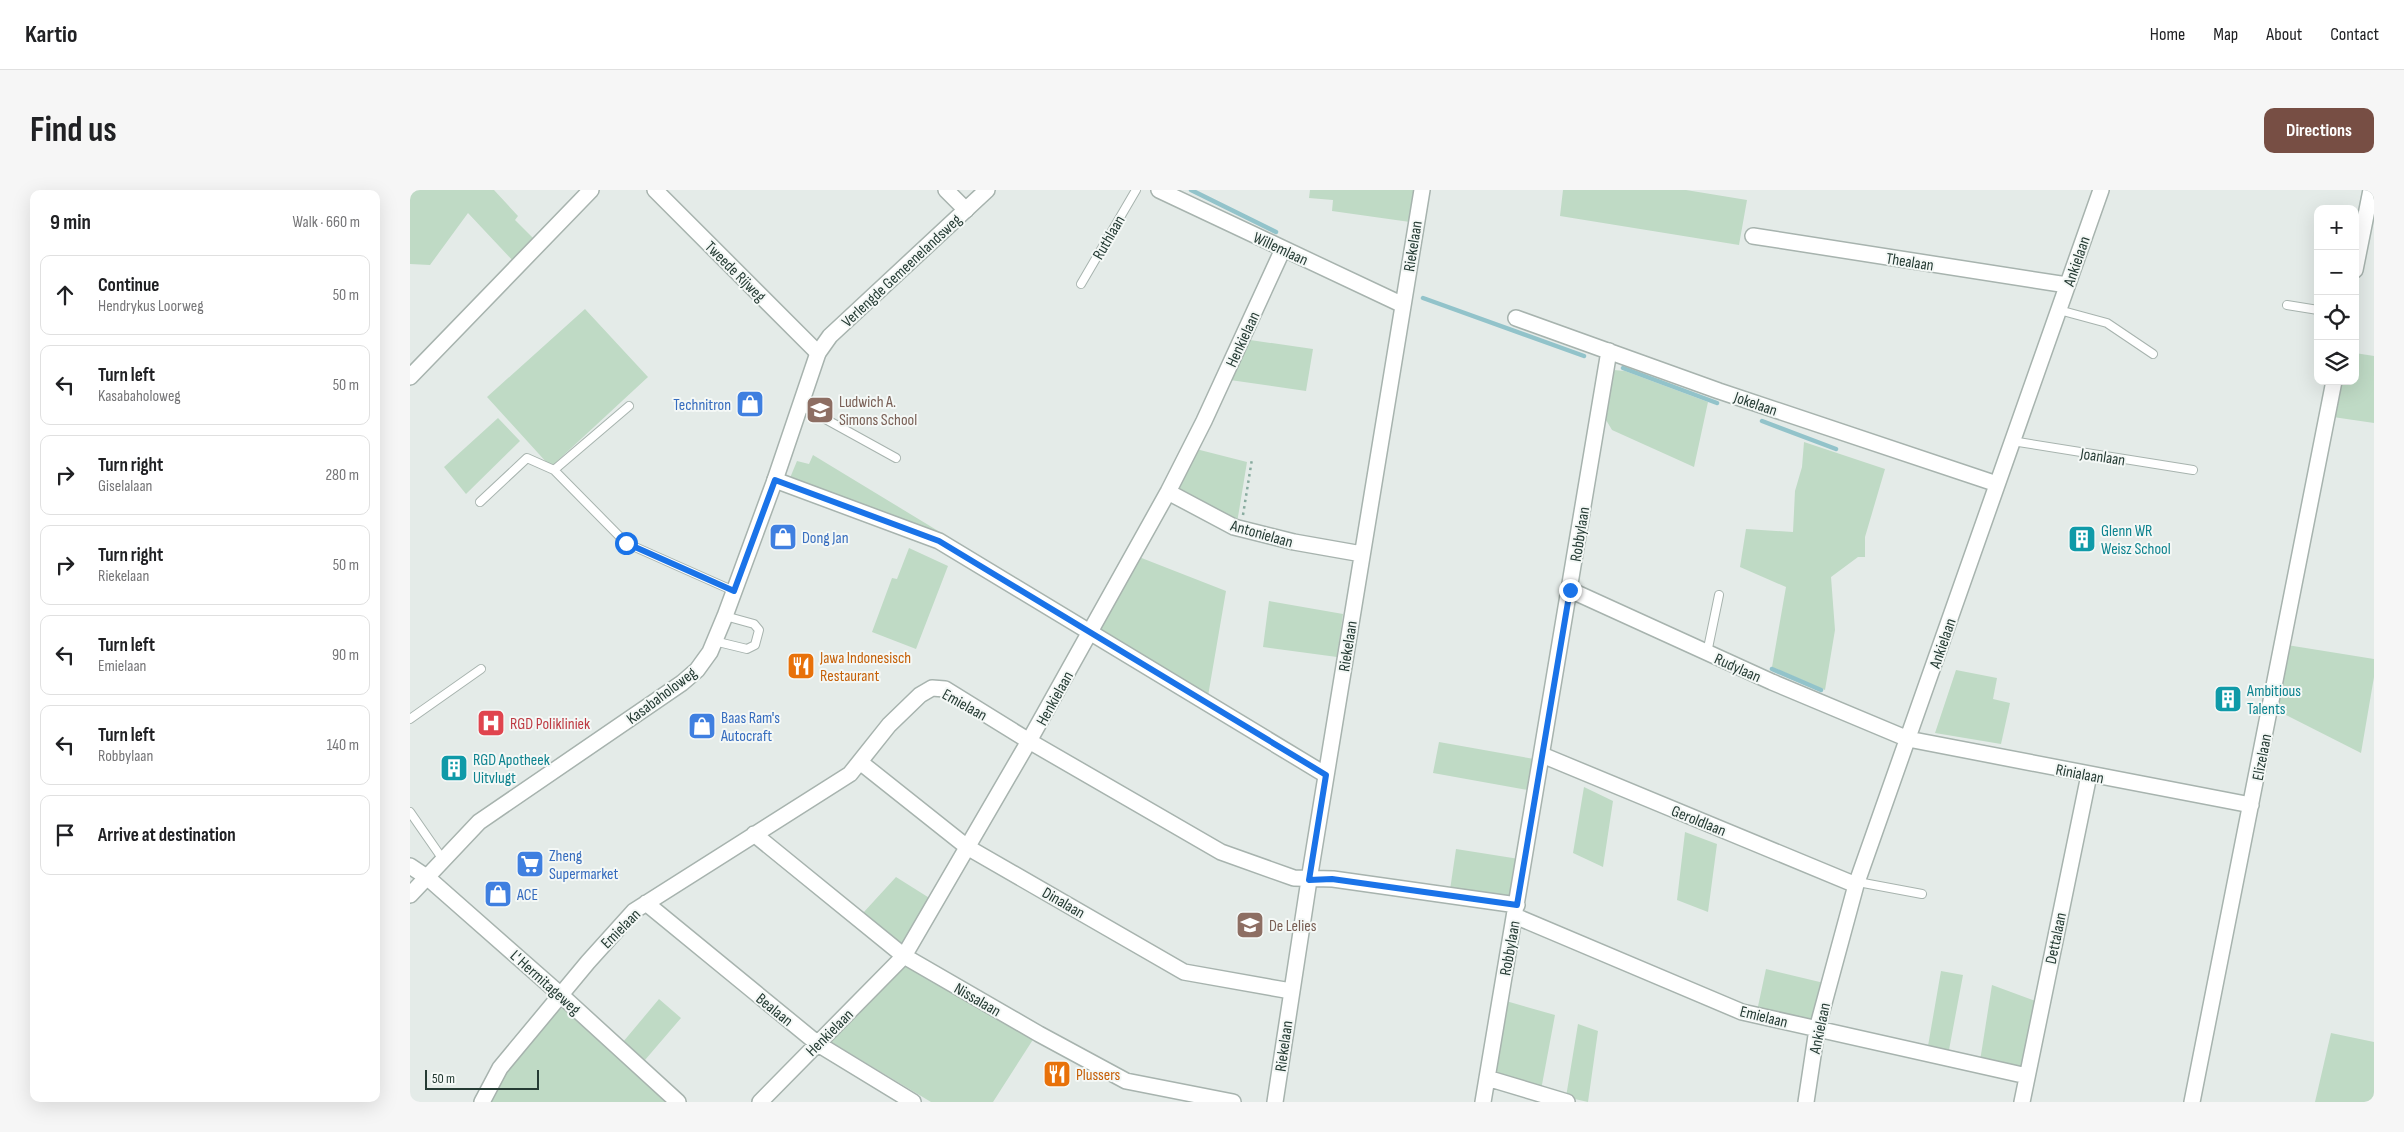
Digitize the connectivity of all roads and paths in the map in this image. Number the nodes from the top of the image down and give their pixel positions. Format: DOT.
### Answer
graph roads {
  1 [pos="591,190"];
  2 [pos="655,190"];
  3 [pos="946,190"];
  4 [pos="987,190"];
  5 [pos="1136,190"];
  6 [pos="1159,190"];
  7 [pos="1422,190"];
  8 [pos="2101,190"];
  9 [pos="2371,190"];
  10 [pos="966,210"];
  11 [pos="1753,236"];
  12 [pos="1283,249"];
  13 [pos="2359,250"];
  14 [pos="1081,284"];
  15 [pos="2067,285"];
  16 [pos="1402,305"];
  17 [pos="2287,305"];
  18 [pos="2314,309"];
  19 [pos="2058,310"];
  20 [pos="1516,318"];
  21 [pos="1608,351"];
  22 [pos="818,353"];
  23 [pos="2153,354"];
  24 [pos="410,377"];
  25 [pos="2333,385"];
  26 [pos="800,405"];
  27 [pos="629,406"];
  28 [pos="2012,442"];
  29 [pos="896,458"];
  30 [pos="1252,459"];
  31 [pos="554,470"];
  32 [pos="2193,470"];
  33 [pos="775,480"];
  34 [pos="1997,484"];
  35 [pos="1168,492"];
  36 [pos="480,502"];
  37 [pos="1240,529"];
  38 [pos="1362,554"];
  39 [pos="1570,590"];
  40 [pos="734,591"];
  41 [pos="1719,595"];
  42 [pos="724,616"];
  43 [pos="1090,633"];
  44 [pos="714,641"];
  45 [pos="1708,653"];
  46 [pos="481,668"];
  47 [pos="410,718"];
  48 [pos="1908,739"];
  49 [pos="1029,741"];
  50 [pos="1542,755"];
  51 [pos="860,762"];
  52 [pos="1326,775"];
  53 [pos="2088,775"];
  54 [pos="2252,805"];
  55 [pos="410,812"];
  56 [pos="754,834"];
  57 [pos="967,847"];
  58 [pos="444,861"];
  59 [pos="410,866"];
  60 [pos="428,878"];
  61 [pos="1309,880"];
  62 [pos="1857,884"];
  63 [pos="1922,894"];
  64 [pos="410,895"];
  65 [pos="646,903"];
  66 [pos="1516,910"];
  67 [pos="904,956"];
  68 [pos="1291,991"];
  69 [pos="562,996"];
  70 [pos="1817,1029"];
  71 [pos="818,1044"];
  72 [pos="2027,1076"];
  73 [pos="1487,1078"];
  74 [pos="482,1102"];
  75 [pos="678,1102"];
  76 [pos="760,1102"];
  77 [pos="913,1102"];
  78 [pos="1233,1102"];
  79 [pos="1275,1102"];
  80 [pos="1483,1102"];
  81 [pos="1567,1102"];
  82 [pos="1806,1102"];
  83 [pos="2022,1102"];
  84 [pos="2192,1102"];
  1 -- 24 [label="street"];
  2 -- 22 [label="street, Tweede Rijweg"];
  3 -- 10 [label="street"];
  4 -- 10 [label="street, Verlengde Gemeenelandsweg"];
  5 -- 14 [label="lane, Ruthlaan"];
  6 -- 12 [label="street, Willemlaan"];
  7 -- 16 [label="street, Riekelaan"];
  8 -- 15 [label="street, Ankielaan"];
  9 -- 13 [label="street"];
  10 -- 22 [label="street, Verlengde Gemeenelandsweg"];
  11 -- 15 [label="street, Thealaan"];
  12 -- 16 [label="street, Willemlaan"];
  12 -- 35 [label="street, Henkielaan"];
  15 -- 19 [label="street, Ankielaan"];
  16 -- 38 [label="street, Riekelaan"];
  17 -- 18 [label="lane"];
  19 -- 23 [label="lane"];
  19 -- 28 [label="street, Ankielaan"];
  20 -- 21 [label="street, Jokelaan"];
  21 -- 34 [label="street, Jokelaan"];
  21 -- 39 [label="street, Robbylaan"];
  22 -- 26 [label="street, Kasabaholoweg"];
  25 -- 54 [label="street, Elizelaan"];
  26 -- 29 [label="lane"];
  26 -- 33 [label="street, Kasabaholoweg"];
  27 -- 31 [label="lane"];
  28 -- 32 [label="lane, Joanlaan"];
  28 -- 34 [label="street, Ankielaan"];
  30 -- 37 [label="path"];
  31 -- 36 [label="lane"];
  31 -- 40 [label="lane"];
  33 -- 40 [label="street, Kasabaholoweg"];
  33 -- 43 [label="street"];
  34 -- 48 [label="street, Ankielaan"];
  35 -- 37 [label="street, Antonielaan"];
  35 -- 43 [label="street, Henkielaan"];
  37 -- 38 [label="street, Antonielaan"];
  38 -- 52 [label="street, Riekelaan"];
  39 -- 45 [label="street, Rudylaan"];
  39 -- 50 [label="street, Robbylaan"];
  40 -- 42 [label="street, Kasabaholoweg"];
  41 -- 45 [label="lane"];
  42 -- 44 [label="street, Kasabaholoweg"];
  42 -- 44 [label="lane"];
  43 -- 49 [label="street, Henkielaan"];
  43 -- 52 [label="street"];
  44 -- 58 [label="street, Kasabaholoweg"];
  45 -- 48 [label="street, Rudylaan"];
  46 -- 47 [label="lane"];
  48 -- 53 [label="street, Rinialaan"];
  48 -- 62 [label="street, Ankielaan"];
  49 -- 51 [label="street, Emielaan"];
  49 -- 57 [label="street, Henkielaan"];
  49 -- 61 [label="street, Emielaan"];
  50 -- 62 [label="street, Geroldlaan"];
  50 -- 66 [label="street, Robbylaan"];
  51 -- 56 [label="street, Emielaan"];
  51 -- 57 [label="street, Dinalaan"];
  52 -- 61 [label="street, Riekelaan"];
  53 -- 54 [label="street, Rinialaan"];
  53 -- 72 [label="street, Dettalaan"];
  54 -- 84 [label="street, Elizelaan"];
  55 -- 58 [label="lane"];
  56 -- 65 [label="street, Emielaan"];
  56 -- 67 [label="street, Nissalaan"];
  57 -- 67 [label="street, Henkielaan"];
  57 -- 68 [label="street, Dinalaan"];
  58 -- 60 [label="street, Kasabaholoweg"];
  59 -- 60 [label="street, L' Hermitageweg"];
  60 -- 64 [label="street, Kasabaholoweg"];
  60 -- 69 [label="street, L' Hermitageweg"];
  61 -- 66 [label="street, Emielaan"];
  61 -- 68 [label="street, Riekelaan"];
  62 -- 63 [label="lane"];
  62 -- 70 [label="street, Ankielaan"];
  65 -- 69 [label="street, Emielaan"];
  65 -- 71 [label="street, Bealaan"];
  66 -- 70 [label="street, Emielaan"];
  66 -- 73 [label="street, Robbylaan"];
  67 -- 71 [label="street, Henkielaan"];
  67 -- 78 [label="street, Nissalaan"];
  68 -- 79 [label="street, Riekelaan"];
  69 -- 74 [label="street, Emielaan"];
  69 -- 75 [label="street, L' Hermitageweg"];
  70 -- 72 [label="street, Emielaan"];
  70 -- 82 [label="street, Ankielaan"];
  71 -- 76 [label="street, Henkielaan"];
  71 -- 77 [label="street, Bealaan"];
  72 -- 83 [label="street, Dettalaan"];
  73 -- 80 [label="street, Robbylaan"];
  73 -- 81 [label="street"];
}
